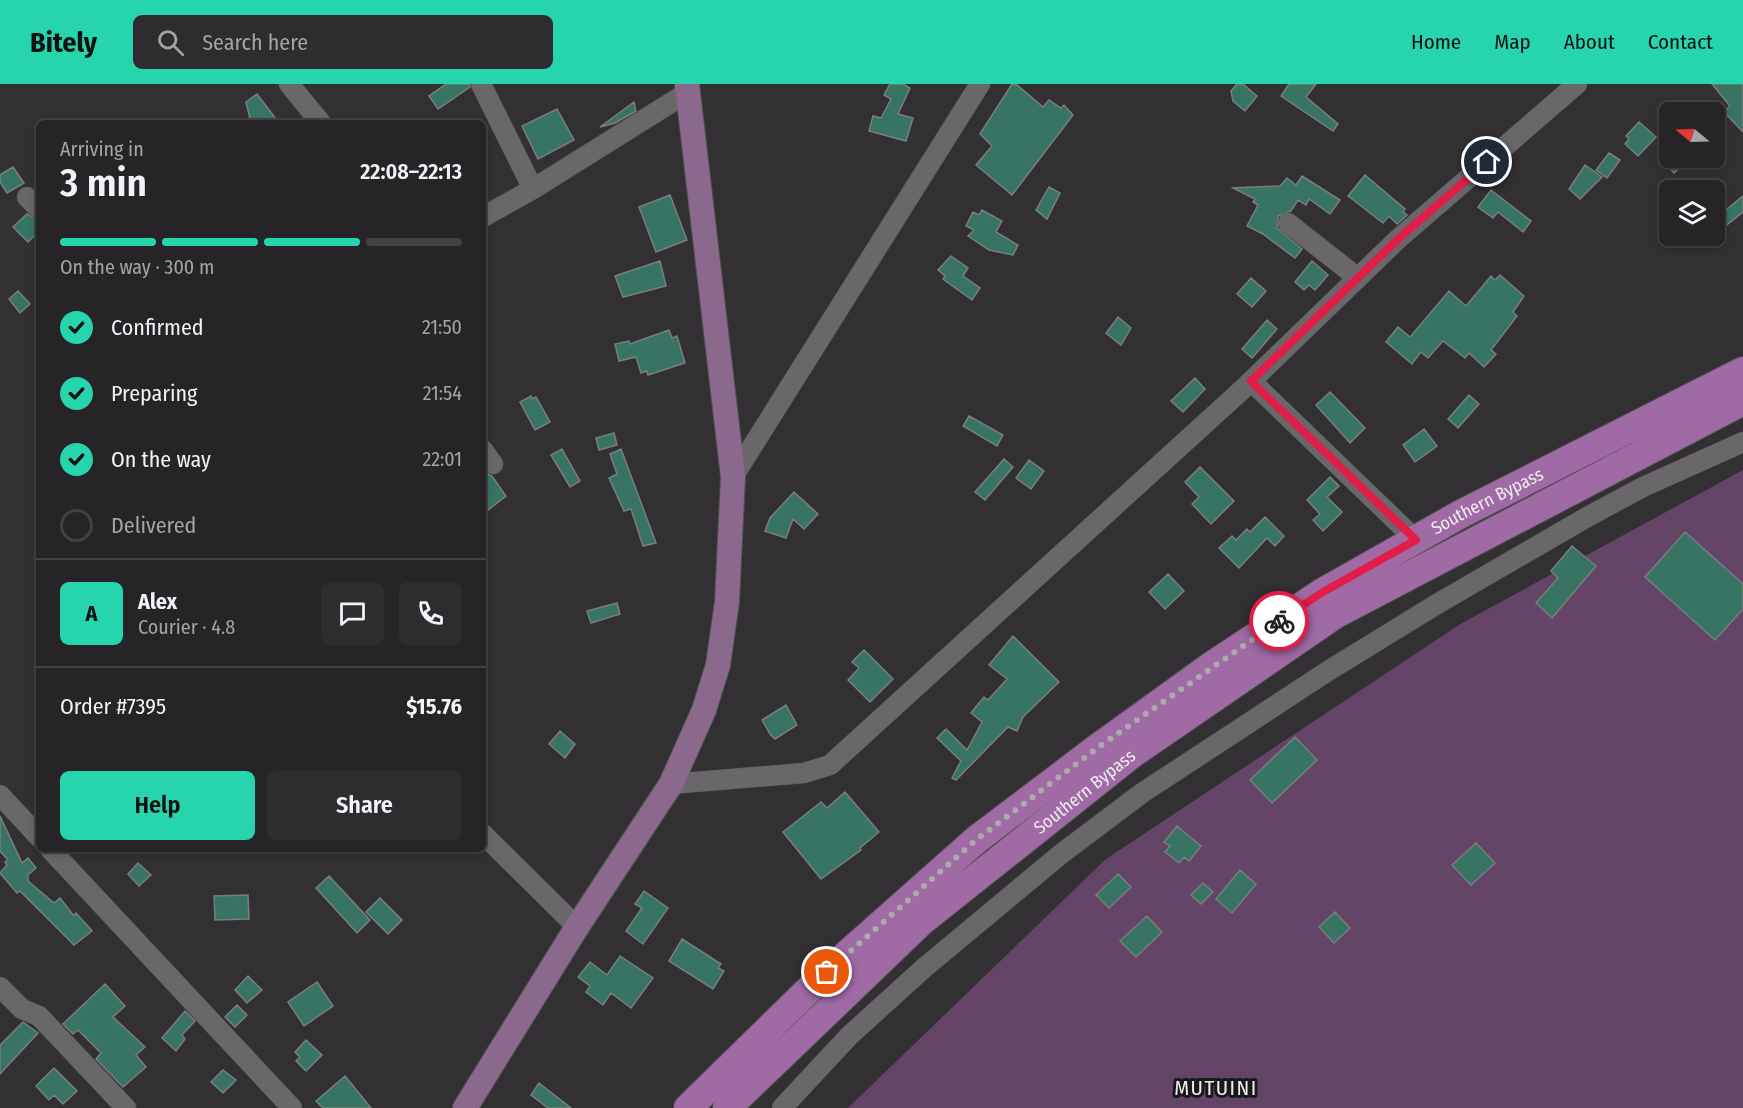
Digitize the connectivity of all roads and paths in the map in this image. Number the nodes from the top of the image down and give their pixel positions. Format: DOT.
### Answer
graph roads {
  1 [pos="289,84"];
  2 [pos="481,84"];
  3 [pos="980,84"];
  4 [pos="1577,84"];
  5 [pos="687,88"];
  6 [pos="319,120"];
  7 [pos="533,189"];
  8 [pos="486,215"];
  9 [pos="1288,223"];
  10 [pos="1358,278"];
  11 [pos="1743,371"];
  12 [pos="1251,381"];
  13 [pos="1743,401"];
  14 [pos="1743,442"];
  15 [pos="734,477"];
  16 [pos="1416,540"];
  17 [pos="671,784"];
  18 [pos="0,795"];
  19 [pos="36,834"];
  20 [pos="486,837"];
  21 [pos="54,852"];
  22 [pos="577,927"];
  23 [pos="0,987"];
  24 [pos="126,1108"];
  25 [pos="292,1108"];
  26 [pos="465,1108"];
  27 [pos="688,1108"];
  28 [pos="727,1108"];
  29 [pos="782,1108"];
  1 -- 6 [label="street"];
  2 -- 7 [label="street"];
  3 -- 15 [label="street"];
  4 -- 10 [label="street"];
  5 -- 7 [label="street"];
  5 -- 15 [label="main road"];
  7 -- 8 [label="street"];
  9 -- 10 [label="street"];
  10 -- 12 [label="street"];
  11 -- 16 [label="highway, Southern Bypass"];
  12 -- 16 [label="street"];
  12 -- 17 [label="street"];
  13 -- 28 [label="highway, Southern Bypass"];
  14 -- 29 [label="street"];
  15 -- 17 [label="main road"];
  16 -- 27 [label="highway, Southern Bypass"];
  17 -- 22 [label="main road"];
  18 -- 19 [label="street"];
  20 -- 22 [label="street"];
  21 -- 25 [label="street"];
  22 -- 26 [label="main road"];
  23 -- 24 [label="street"];
}
